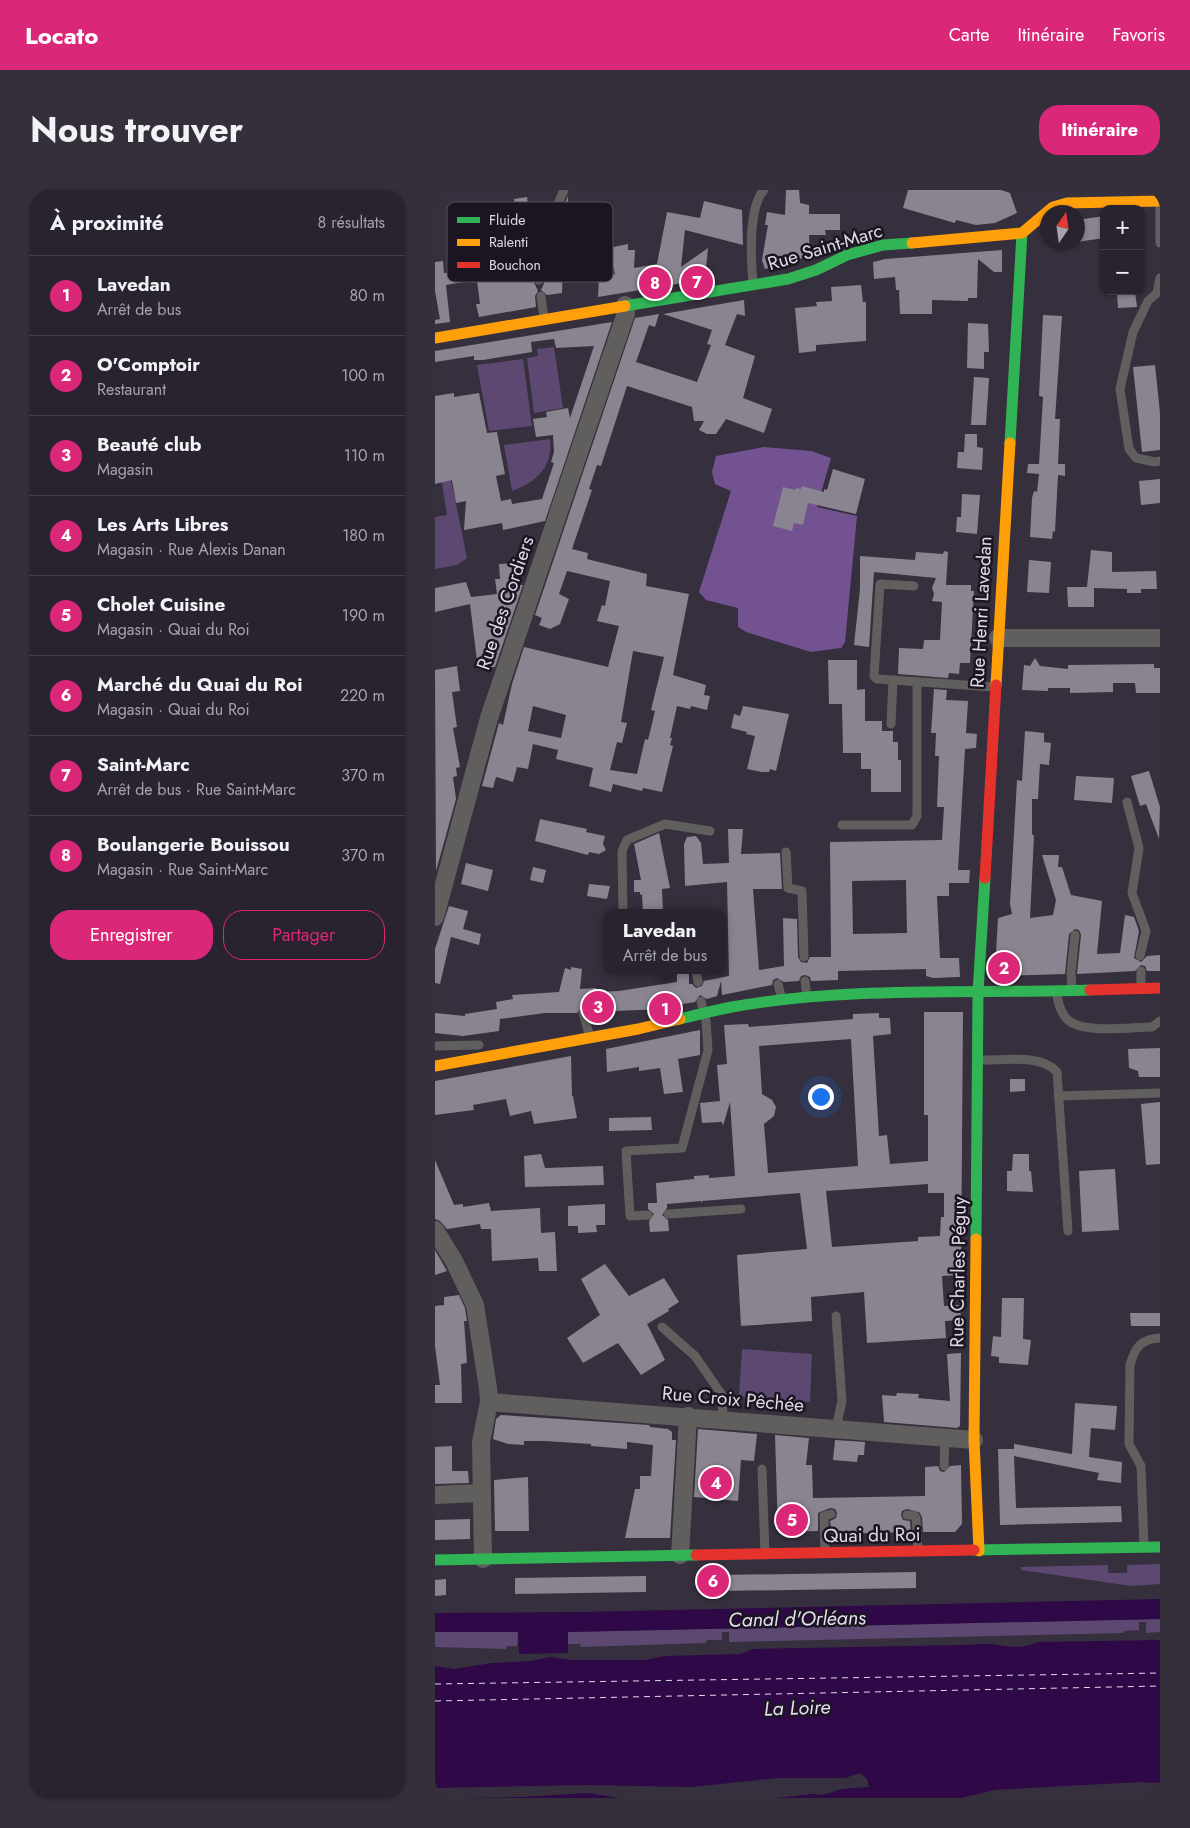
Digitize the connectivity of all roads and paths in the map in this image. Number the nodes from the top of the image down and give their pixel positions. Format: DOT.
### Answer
graph roads {
  1 [pos="564,190"];
  2 [pos="764,190"];
  3 [pos="1068,196"];
  4 [pos="1160,201"];
  5 [pos="559,202"];
  6 [pos="1022,233"];
  7 [pos="1160,243"];
  8 [pos="1160,278"];
  9 [pos="753,285"];
  10 [pos="1159,294"];
  11 [pos="541,296"];
  12 [pos="625,305"];
  13 [pos="544,318"];
  14 [pos="435,338"];
  15 [pos="1160,461"];
  16 [pos="914,586"];
  17 [pos="998,638"];
  18 [pos="1160,638"];
  19 [pos="893,680"];
  20 [pos="917,682"];
  21 [pos="994,687"];
  22 [pos="891,724"];
  23 [pos="1127,802"];
  24 [pos="842,825"];
  25 [pos="710,831"];
  26 [pos="787,852"];
  27 [pos="623,909"];
  28 [pos="435,917"];
  29 [pos="1075,935"];
  30 [pos="1141,956"];
  31 [pos="804,958"];
  32 [pos="1141,971"];
  33 [pos="697,974"];
  34 [pos="805,981"];
  35 [pos="698,982"];
  36 [pos="778,984"];
  37 [pos="1160,988"];
  38 [pos="1141,989"];
  39 [pos="1072,990"];
  40 [pos="1056,991"];
  41 [pos="978,993"];
  42 [pos="807,998"];
  43 [pos="782,1000"];
  44 [pos="701,1001"];
  45 [pos="583,1013"];
  46 [pos="703,1013"];
  47 [pos="1160,1021"];
  48 [pos="589,1033"];
  49 [pos="518,1041"];
  50 [pos="489,1044"];
  51 [pos="435,1046"];
  52 [pos="435,1057"];
  53 [pos="464,1059"];
  54 [pos="977,1060"];
  55 [pos="435,1066"];
  56 [pos="1160,1093"];
  57 [pos="1059,1096"];
  58 [pos="741,1209"];
  59 [pos="668,1214"];
  60 [pos="648,1215"];
  61 [pos="435,1230"];
  62 [pos="1068,1231"];
  63 [pos="836,1316"];
  64 [pos="662,1327"];
  65 [pos="1160,1338"];
  66 [pos="489,1402"];
  67 [pos="688,1416"];
  68 [pos="723,1419"];
  69 [pos="836,1428"];
  70 [pos="945,1437"];
  71 [pos="974,1440"];
  72 [pos="944,1466"];
  73 [pos="762,1469"];
  74 [pos="481,1493"];
  75 [pos="435,1495"];
  76 [pos="831,1514"];
  77 [pos="907,1515"];
  78 [pos="1144,1547"];
  79 [pos="1160,1547"];
  80 [pos="979,1551"];
  81 [pos="918,1552"];
  82 [pos="825,1553"];
  83 [pos="765,1554"];
  84 [pos="681,1555"];
  85 [pos="483,1559"];
  86 [pos="435,1560"];
  1 -- 5 [label="lane"];
  2 -- 9 [label="lane"];
  3 -- 4 [label="street"];
  3 -- 6 [label="street"];
  4 -- 7 [label="lane"];
  6 -- 9 [label="street, Rue Saint-Marc"];
  6 -- 17 [label="street, Rue Henri Lavedan"];
  8 -- 10 [label="lane"];
  9 -- 12 [label="street, Rue Saint-Marc"];
  10 -- 15 [label="lane"];
  11 -- 13 [label="lane"];
  12 -- 13 [label="street, Rue Saint-Marc"];
  12 -- 28 [label="street, Rue des Cordiers"];
  13 -- 14 [label="street, Rue Saint-Marc"];
  16 -- 19 [label="lane"];
  17 -- 18 [label="street"];
  17 -- 21 [label="street, Rue Henri Lavedan"];
  19 -- 20 [label="lane"];
  19 -- 22 [label="lane"];
  20 -- 21 [label="lane"];
  20 -- 24 [label="lane"];
  21 -- 41 [label="street, Rue Henri Lavedan"];
  23 -- 30 [label="lane"];
  25 -- 27 [label="lane"];
  26 -- 31 [label="lane"];
  29 -- 39 [label="lane"];
  32 -- 38 [label="lane"];
  33 -- 35 [label="lane"];
  34 -- 42 [label="lane"];
  36 -- 43 [label="lane"];
  37 -- 38 [label="street"];
  38 -- 39 [label="street"];
  39 -- 40 [label="street"];
  40 -- 41 [label="street"];
  40 -- 47 [label="lane"];
  41 -- 42 [label="street"];
  41 -- 54 [label="street, Rue Charles Péguy"];
  42 -- 43 [label="street"];
  43 -- 46 [label="street"];
  44 -- 46 [label="lane"];
  45 -- 48 [label="lane"];
  46 -- 48 [label="street"];
  46 -- 60 [label="lane"];
  48 -- 49 [label="lane"];
  48 -- 53 [label="street"];
  50 -- 51 [label="lane"];
  52 -- 53 [label="street"];
  53 -- 55 [label="street"];
  54 -- 57 [label="lane"];
  54 -- 71 [label="street, Rue Charles Péguy"];
  56 -- 57 [label="lane"];
  57 -- 62 [label="lane"];
  58 -- 59 [label="lane"];
  61 -- 66 [label="street"];
  63 -- 69 [label="lane"];
  64 -- 68 [label="lane"];
  65 -- 78 [label="lane"];
  66 -- 67 [label="street, Rue Croix Pêchée"];
  66 -- 74 [label="street"];
  67 -- 68 [label="street, Rue Croix Pêchée"];
  67 -- 84 [label="street"];
  68 -- 69 [label="street, Rue Croix Pêchée"];
  69 -- 70 [label="street, Rue Croix Pêchée"];
  70 -- 71 [label="street, Rue Croix Pêchée"];
  70 -- 72 [label="lane"];
  71 -- 80 [label="street, Rue Charles Péguy"];
  73 -- 83 [label="lane"];
  74 -- 75 [label="street"];
  74 -- 85 [label="street"];
  76 -- 82 [label="lane"];
  77 -- 81 [label="lane"];
  78 -- 79 [label="street, Quai du Roi"];
  78 -- 80 [label="street, Quai du Roi"];
  80 -- 81 [label="street, Quai du Roi"];
  81 -- 82 [label="street, Quai du Roi"];
  82 -- 83 [label="street, Quai du Roi"];
  83 -- 84 [label="street, Quai du Roi"];
  84 -- 85 [label="street, Quai du Roi"];
  85 -- 86 [label="street, Quai du Roi"];
}
